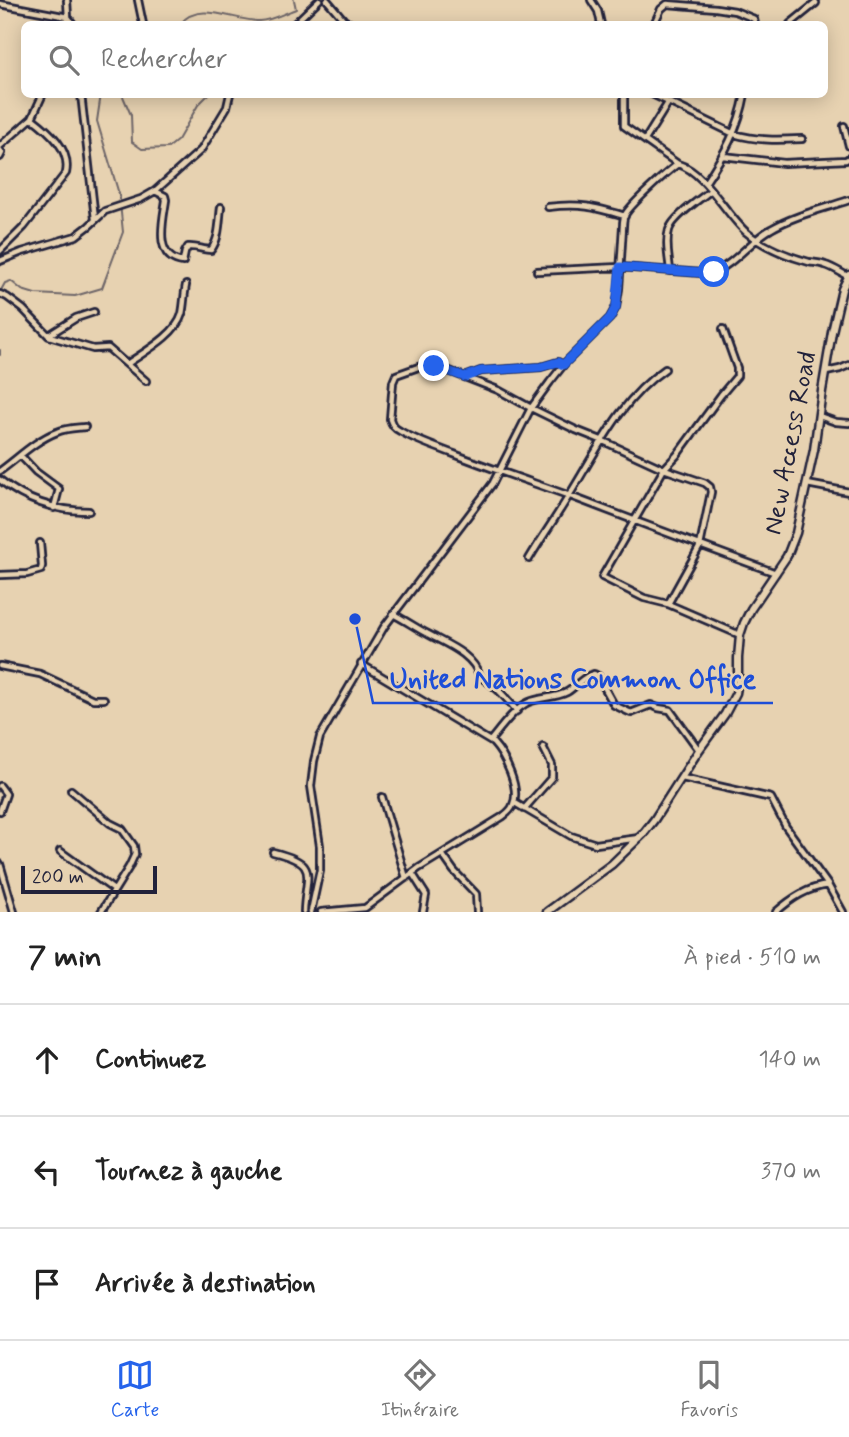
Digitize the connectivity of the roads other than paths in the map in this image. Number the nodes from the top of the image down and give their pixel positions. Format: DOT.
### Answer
graph roads {
  1 [pos="67,0"];
  2 [pos="138,0"];
  3 [pos="319,0"];
  4 [pos="327,0"];
  5 [pos="592,0"];
  6 [pos="1,3"];
  7 [pos="816,3"];
  8 [pos="68,17"];
  9 [pos="67,21"];
  10 [pos="71,21"];
  11 [pos="142,21"];
  12 [pos="296,21"];
  13 [pos="346,21"];
  14 [pos="600,21"];
  15 [pos="655,21"];
  16 [pos="754,21"];
  17 [pos="794,21"];
  18 [pos="41,98"];
  19 [pos="81,98"];
  20 [pos="229,98"];
  21 [pos="624,98"];
  22 [pos="659,98"];
  23 [pos="744,98"];
  24 [pos="668,103"];
  25 [pos="32,118"];
  26 [pos="844,126"];
  27 [pos="734,134"];
  28 [pos="802,139"];
  29 [pos="645,140"];
  30 [pos="849,146"];
  31 [pos="0,148"];
  32 [pos="723,156"];
  33 [pos="0,157"];
  34 [pos="849,159"];
  35 [pos="678,164"];
  36 [pos="705,183"];
  37 [pos="155,191"];
  38 [pos="710,191"];
  39 [pos="849,200"];
  40 [pos="221,207"];
  41 [pos="548,207"];
  42 [pos="625,216"];
  43 [pos="95,220"];
  44 [pos="756,239"];
  45 [pos="0,251"];
  46 [pos="0,261"];
  47 [pos="620,267"];
  48 [pos="537,271"];
  49 [pos="670,271"];
  50 [pos="849,276"];
  51 [pos="186,285"];
  52 [pos="0,294"];
  53 [pos="94,312"];
  54 [pos="723,329"];
  55 [pos="49,336"];
  56 [pos="127,364"];
  57 [pos="563,365"];
  58 [pos="849,365"];
  59 [pos="665,369"];
  60 [pos="826,372"];
  61 [pos="465,377"];
  62 [pos="146,381"];
  63 [pos="531,408"];
  64 [pos="820,416"];
  65 [pos="849,423"];
  66 [pos="85,427"];
  67 [pos="601,440"];
  68 [pos="21,456"];
  69 [pos="664,469"];
  70 [pos="0,471"];
  71 [pos="498,472"];
  72 [pos="0,480"];
  73 [pos="806,484"];
  74 [pos="849,492"];
  75 [pos="569,496"];
  76 [pos="54,508"];
  77 [pos="89,511"];
  78 [pos="634,522"];
  79 [pos="40,543"];
  80 [pos="700,546"];
  81 [pos="528,559"];
  82 [pos="776,573"];
  83 [pos="0,575"];
  84 [pos="668,604"];
  85 [pos="393,614"];
  86 [pos="740,635"];
  87 [pos="361,664"];
  88 [pos="0,666"];
  89 [pos="104,699"];
  90 [pos="517,711"];
  91 [pos="490,741"];
  92 [pos="543,747"];
  93 [pos="699,750"];
  94 [pos="682,778"];
  95 [pos="0,786"];
  96 [pos="71,790"];
  97 [pos="382,797"];
  98 [pos="515,803"];
  99 [pos="524,809"];
  100 [pos="0,811"];
  101 [pos="639,838"];
  102 [pos="60,851"];
  103 [pos="272,852"];
  104 [pos="442,854"];
  105 [pos="0,864"];
  106 [pos="412,873"];
  107 [pos="406,878"];
  108 [pos="828,885"];
  109 [pos="114,890"];
  110 [pos="14,912"];
  111 [pos="101,912"];
  112 [pos="304,912"];
  113 [pos="311,912"];
  114 [pos="321,912"];
  115 [pos="423,912"];
  116 [pos="477,912"];
  117 [pos="547,912"];
  118 [pos="776,912"];
  119 [pos="843,912"];
  1 -- 8 [label="street"];
  2 -- 11 [label="street"];
  3 -- 12 [label="street"];
  4 -- 13 [label="street"];
  5 -- 14 [label="street"];
  6 -- 8 [label="street"];
  7 -- 17 [label="street"];
  8 -- 9 [label="street"];
  8 -- 10 [label="street"];
  15 -- 16 [label="street"];
  18 -- 25 [label="street"];
  19 -- 43 [label="street"];
  20 -- 37 [label="street"];
  21 -- 29 [label="street"];
  22 -- 24 [label="street"];
  23 -- 27 [label="street"];
  24 -- 27 [label="street"];
  24 -- 29 [label="street"];
  25 -- 31 [label="street"];
  25 -- 45 [label="street"];
  26 -- 30 [label="street"];
  27 -- 28 [label="street"];
  27 -- 32 [label="street"];
  29 -- 35 [label="street"];
  31 -- 33 [label="street"];
  32 -- 34 [label="street"];
  32 -- 36 [label="street"];
  35 -- 36 [label="street"];
  35 -- 42 [label="street"];
  36 -- 38 [label="street"];
  37 -- 40 [label="street"];
  37 -- 43 [label="street"];
  38 -- 44 [label="street"];
  38 -- 49 [label="street"];
  39 -- 44 [label="street"];
  41 -- 42 [label="street"];
  42 -- 47 [label="street"];
  43 -- 46 [label="street"];
  44 -- 49 [label="street"];
  44 -- 50 [label="street"];
  47 -- 48 [label="street"];
  47 -- 49 [label="street"];
  47 -- 57 [label="street"];
  50 -- 60 [label="main road, New Access Road"];
  51 -- 56 [label="street"];
  52 -- 55 [label="street"];
  53 -- 55 [label="street"];
  54 -- 69 [label="street"];
  55 -- 56 [label="street"];
  56 -- 62 [label="street"];
  57 -- 61 [label="street"];
  57 -- 63 [label="street"];
  58 -- 60 [label="street"];
  59 -- 67 [label="street"];
  60 -- 64 [label="main road, New Access Road"];
  61 -- 63 [label="street"];
  61 -- 71 [label="street"];
  63 -- 67 [label="street"];
  63 -- 71 [label="street"];
  64 -- 65 [label="street"];
  64 -- 73 [label="main road, New Access Road"];
  66 -- 68 [label="street"];
  67 -- 69 [label="street"];
  67 -- 75 [label="street"];
  68 -- 70 [label="street"];
  68 -- 76 [label="street"];
  69 -- 78 [label="street"];
  69 -- 80 [label="street"];
  71 -- 75 [label="street"];
  71 -- 85 [label="street"];
  72 -- 76 [label="street"];
  73 -- 74 [label="street"];
  73 -- 82 [label="main road, New Access Road"];
  75 -- 78 [label="street"];
  75 -- 81 [label="street"];
  76 -- 77 [label="street"];
  78 -- 80 [label="street"];
  78 -- 84 [label="street"];
  79 -- 83 [label="street"];
  80 -- 82 [label="street"];
  80 -- 84 [label="street"];
  82 -- 86 [label="main road, New Access Road"];
  84 -- 86 [label="street"];
  85 -- 87 [label="street"];
  85 -- 90 [label="street"];
  86 -- 93 [label="main road, New Access Road"];
  87 -- 91 [label="street"];
  87 -- 113 [label="street"];
  88 -- 89 [label="street"];
  90 -- 91 [label="street"];
  90 -- 93 [label="street"];
  91 -- 98 [label="street"];
  92 -- 99 [label="street"];
  93 -- 94 [label="main road, New Access Road"];
  94 -- 101 [label="main road, New Access Road"];
  94 -- 108 [label="street"];
  95 -- 100 [label="street"];
  96 -- 109 [label="street"];
  97 -- 107 [label="street"];
  98 -- 99 [label="street"];
  98 -- 104 [label="street"];
  99 -- 101 [label="street"];
  101 -- 117 [label="main road, New Access Road"];
  102 -- 109 [label="street"];
  103 -- 112 [label="street"];
  104 -- 106 [label="street"];
  104 -- 116 [label="street"];
  105 -- 110 [label="street"];
  106 -- 107 [label="street"];
  106 -- 115 [label="street"];
  107 -- 114 [label="street"];
  108 -- 118 [label="street"];
  108 -- 119 [label="street"];
  109 -- 111 [label="street"];
}
